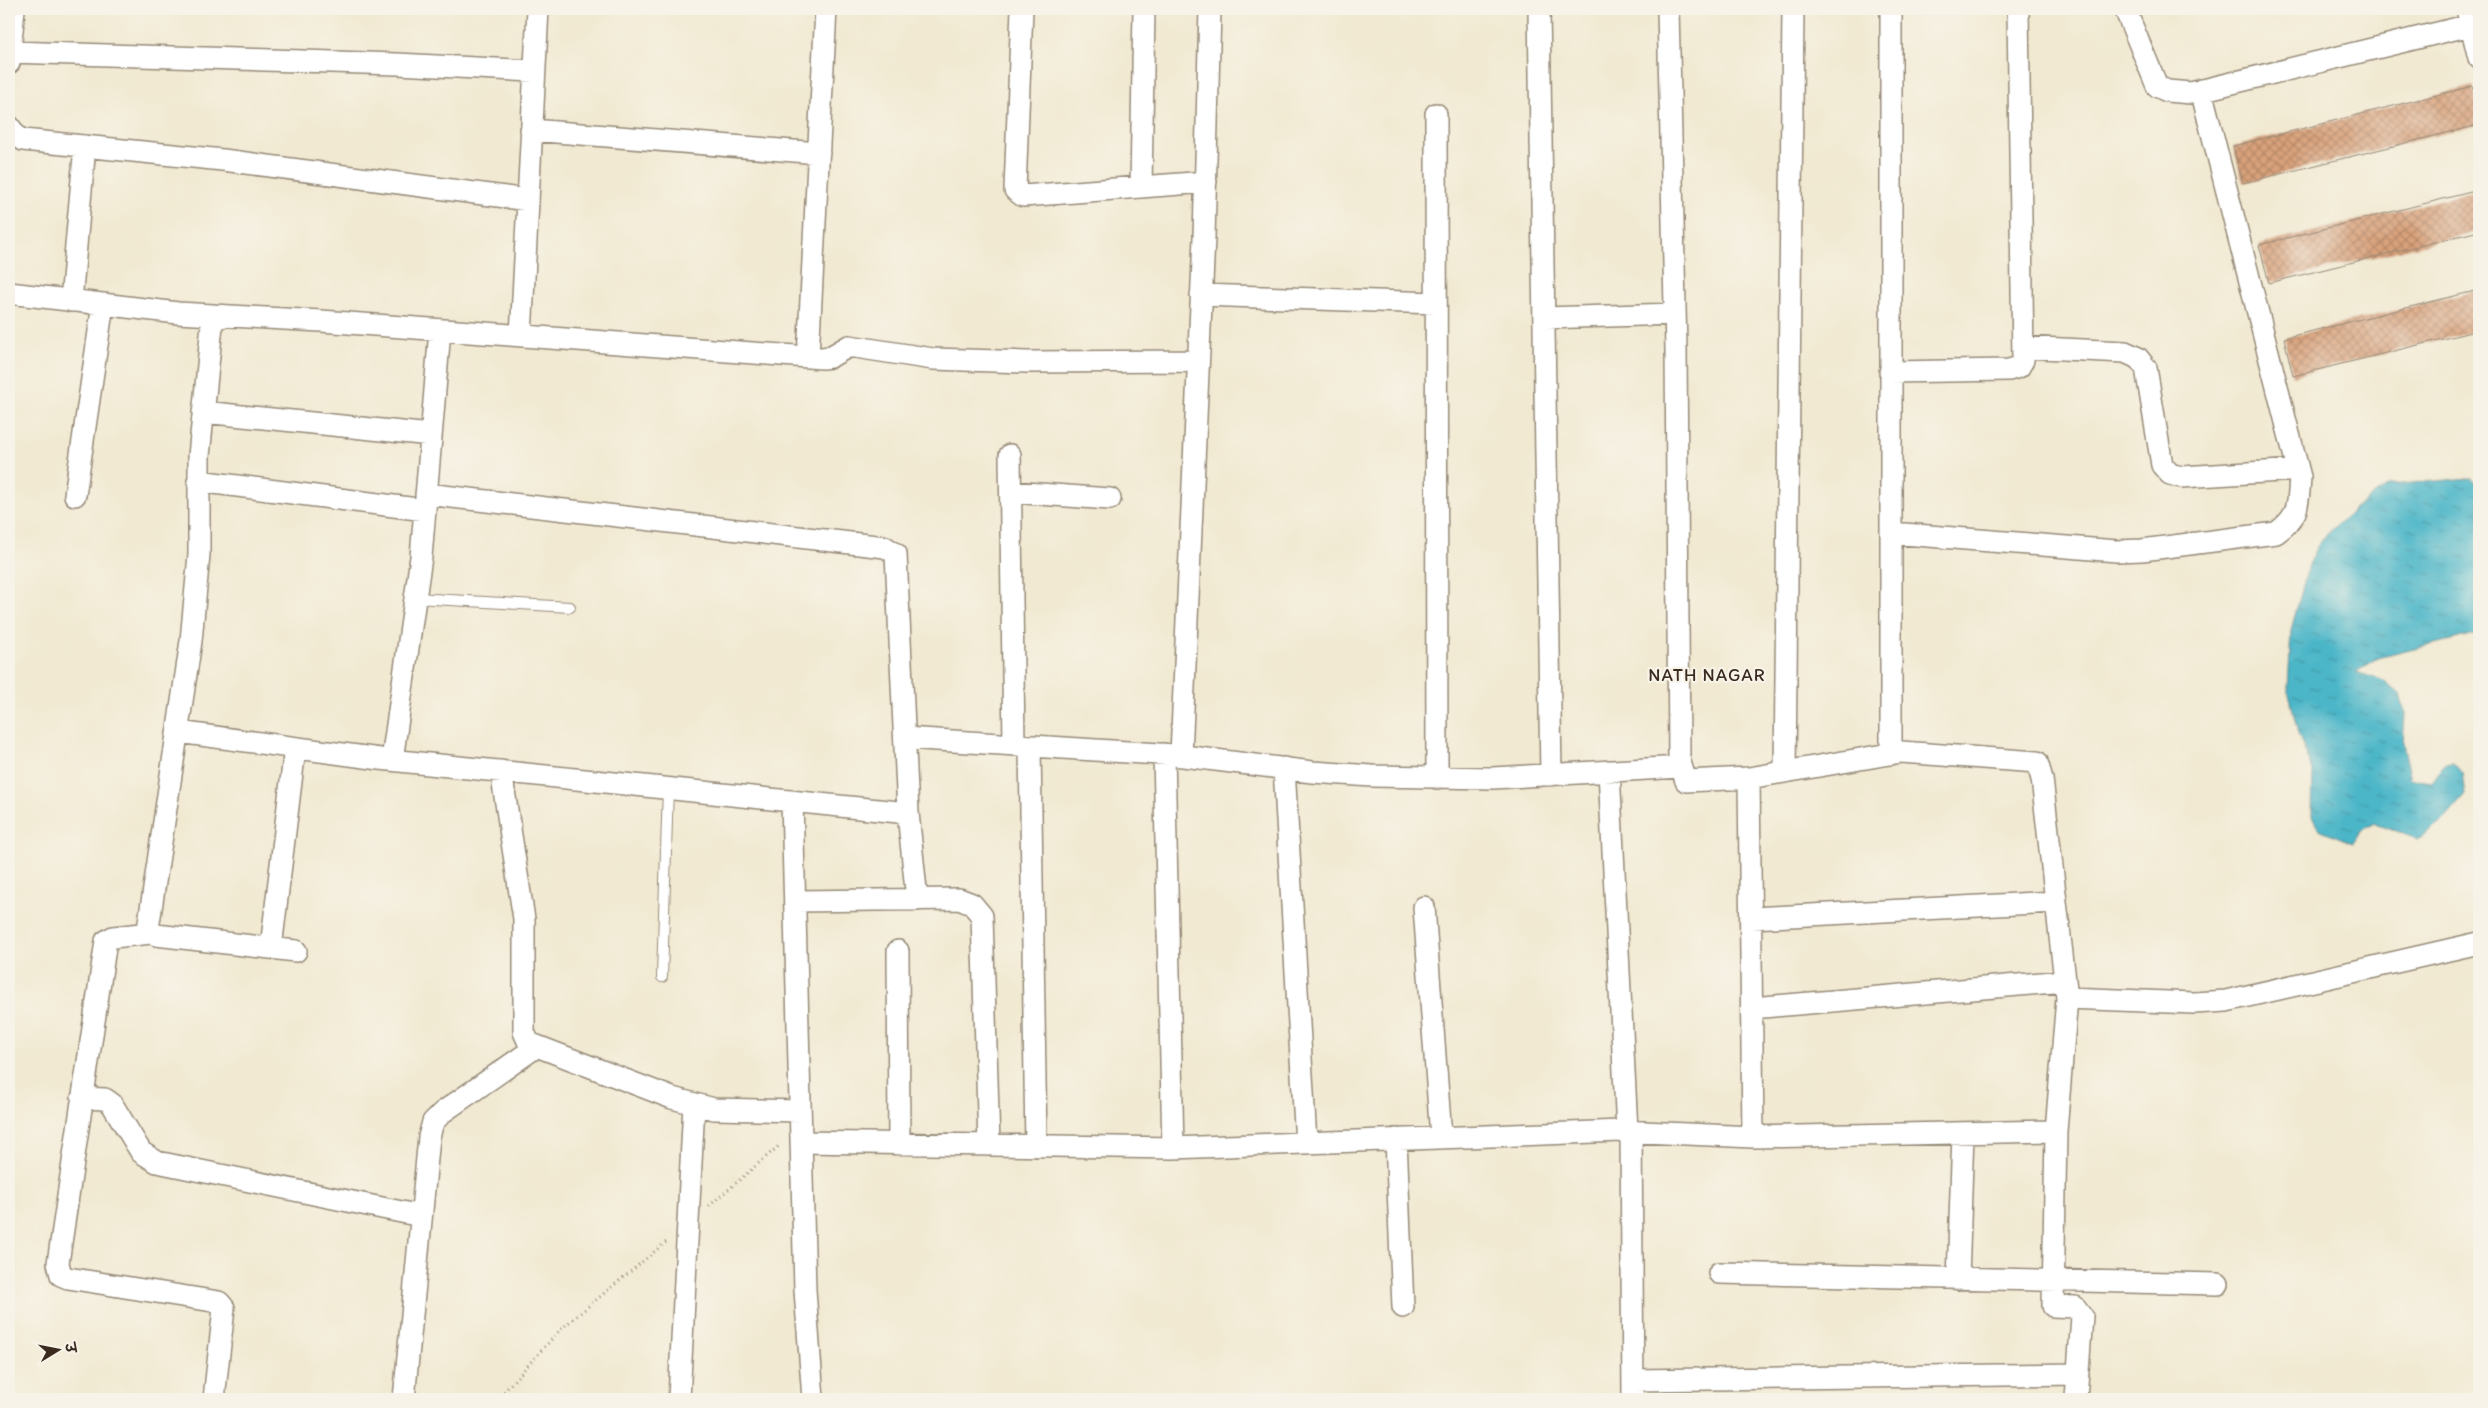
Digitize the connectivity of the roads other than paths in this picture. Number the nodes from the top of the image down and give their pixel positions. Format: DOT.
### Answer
graph roads {
  1 [pos="14,9"];
  2 [pos="538,9"];
  3 [pos="826,9"];
  4 [pos="1022,9"];
  5 [pos="1144,9"];
  6 [pos="1210,9"];
  7 [pos="1539,9"];
  8 [pos="1668,9"];
  9 [pos="1793,9"];
  10 [pos="1891,9"];
  11 [pos="2018,9"];
  12 [pos="2125,9"];
  13 [pos="2472,19"];
  14 [pos="9,57"];
  15 [pos="2479,58"];
  16 [pos="534,71"];
  17 [pos="2200,90"];
  18 [pos="1436,114"];
  19 [pos="9,126"];
  20 [pos="531,130"];
  21 [pos="85,146"];
  22 [pos="819,153"];
  23 [pos="1206,182"];
  24 [pos="1141,187"];
  25 [pos="528,200"];
  26 [pos="9,293"];
  27 [pos="1201,295"];
  28 [pos="72,300"];
  29 [pos="1436,303"];
  30 [pos="103,304"];
  31 [pos="1675,314"];
  32 [pos="213,315"];
  33 [pos="1544,318"];
  34 [pos="440,330"];
  35 [pos="521,336"];
  36 [pos="2022,347"];
  37 [pos="808,357"];
  38 [pos="1198,361"];
  39 [pos="1890,372"];
  40 [pos="203,412"];
  41 [pos="431,435"];
  42 [pos="1010,455"];
  43 [pos="2298,470"];
  44 [pos="198,481"];
  45 [pos="1011,492"];
  46 [pos="75,495"];
  47 [pos="1110,499"];
  48 [pos="426,502"];
  49 [pos="1891,533"];
  50 [pos="415,598"];
  51 [pos="570,607"];
  52 [pos="178,732"];
  53 [pos="905,738"];
  54 [pos="1022,745"];
  55 [pos="295,748"];
  56 [pos="1891,754"];
  57 [pos="1172,755"];
  58 [pos="392,760"];
  59 [pos="1681,767"];
  60 [pos="1284,768"];
  61 [pos="501,771"];
  62 [pos="1609,771"];
  63 [pos="1785,772"];
  64 [pos="1551,775"];
  65 [pos="1437,778"];
  66 [pos="1750,778"];
  67 [pos="668,788"];
  68 [pos="792,801"];
  69 [pos="908,813"];
  70 [pos="917,900"];
  71 [pos="794,901"];
  72 [pos="2056,902"];
  73 [pos="1424,907"];
  74 [pos="1751,918"];
  75 [pos="151,933"];
  76 [pos="2479,944"];
  77 [pos="271,948"];
  78 [pos="296,951"];
  79 [pos="898,951"];
  80 [pos="662,977"];
  81 [pos="2066,989"];
  82 [pos="1752,1008"];
  83 [pos="536,1047"];
  84 [pos="82,1098"];
  85 [pos="694,1104"];
  86 [pos="800,1112"];
  87 [pos="1629,1131"];
  88 [pos="2056,1131"];
  89 [pos="1963,1133"];
  90 [pos="1441,1137"];
  91 [pos="1754,1137"];
  92 [pos="1396,1139"];
  93 [pos="801,1142"];
  94 [pos="1306,1143"];
  95 [pos="899,1144"];
  96 [pos="989,1145"];
  97 [pos="1036,1146"];
  98 [pos="1172,1148"];
  99 [pos="421,1216"];
  100 [pos="1719,1273"];
  101 [pos="1958,1279"];
  102 [pos="2053,1282"];
  103 [pos="2218,1284"];
  104 [pos="1403,1307"];
  105 [pos="2078,1374"];
  106 [pos="1633,1389"];
  107 [pos="214,1399"];
  108 [pos="404,1399"];
  109 [pos="679,1399"];
  110 [pos="813,1399"];
  111 [pos="2076,1399"];
  1 -- 14 [label="street"];
  2 -- 16 [label="street"];
  3 -- 22 [label="street"];
  4 -- 24 [label="street"];
  5 -- 24 [label="street"];
  6 -- 23 [label="street"];
  7 -- 33 [label="street"];
  8 -- 31 [label="street"];
  9 -- 63 [label="street"];
  10 -- 39 [label="street"];
  11 -- 36 [label="street"];
  12 -- 17 [label="street"];
  13 -- 15 [label="street"];
  13 -- 17 [label="street"];
  14 -- 16 [label="street"];
  16 -- 20 [label="street"];
  17 -- 43 [label="street"];
  18 -- 29 [label="street"];
  19 -- 21 [label="street"];
  20 -- 22 [label="street"];
  20 -- 25 [label="street"];
  21 -- 25 [label="street"];
  21 -- 28 [label="street"];
  22 -- 37 [label="street"];
  23 -- 24 [label="street"];
  23 -- 27 [label="street"];
  25 -- 35 [label="street"];
  26 -- 28 [label="street"];
  27 -- 29 [label="street"];
  27 -- 38 [label="street"];
  28 -- 30 [label="street"];
  29 -- 65 [label="street"];
  30 -- 32 [label="street"];
  30 -- 46 [label="street"];
  31 -- 33 [label="street"];
  31 -- 59 [label="street"];
  32 -- 34 [label="street"];
  32 -- 40 [label="street"];
  33 -- 64 [label="street"];
  34 -- 35 [label="street"];
  34 -- 41 [label="street"];
  35 -- 37 [label="street"];
  36 -- 39 [label="street"];
  36 -- 43 [label="street"];
  37 -- 38 [label="street"];
  38 -- 57 [label="street"];
  39 -- 49 [label="street"];
  40 -- 41 [label="street"];
  40 -- 44 [label="street"];
  41 -- 48 [label="street"];
  42 -- 45 [label="street"];
  43 -- 49 [label="street"];
  44 -- 48 [label="street"];
  44 -- 52 [label="street"];
  45 -- 47 [label="street"];
  45 -- 54 [label="street"];
  48 -- 50 [label="street"];
  48 -- 53 [label="street"];
  49 -- 56 [label="street"];
  50 -- 51 [label="lane"];
  50 -- 58 [label="street"];
  52 -- 55 [label="street"];
  52 -- 75 [label="street"];
  53 -- 54 [label="street"];
  53 -- 69 [label="street"];
  54 -- 57 [label="street"];
  54 -- 97 [label="street"];
  55 -- 58 [label="street"];
  55 -- 77 [label="street"];
  56 -- 63 [label="street"];
  56 -- 72 [label="street"];
  57 -- 60 [label="street"];
  57 -- 98 [label="street"];
  58 -- 61 [label="street"];
  59 -- 62 [label="street"];
  59 -- 66 [label="street"];
  60 -- 65 [label="street"];
  60 -- 94 [label="street"];
  61 -- 67 [label="street"];
  61 -- 83 [label="street"];
  62 -- 64 [label="street"];
  62 -- 87 [label="street"];
  63 -- 66 [label="street"];
  64 -- 65 [label="street"];
  66 -- 74 [label="street"];
  67 -- 68 [label="street"];
  67 -- 80 [label="lane"];
  68 -- 69 [label="street"];
  68 -- 71 [label="street"];
  69 -- 70 [label="street"];
  70 -- 71 [label="street"];
  70 -- 96 [label="street"];
  71 -- 86 [label="street"];
  72 -- 74 [label="street"];
  72 -- 81 [label="street"];
  73 -- 90 [label="street"];
  74 -- 82 [label="street"];
  75 -- 77 [label="street"];
  75 -- 84 [label="street"];
  76 -- 81 [label="street"];
  77 -- 78 [label="street"];
  79 -- 95 [label="street"];
  81 -- 82 [label="street"];
  81 -- 88 [label="street"];
  82 -- 91 [label="street"];
  83 -- 85 [label="street"];
  83 -- 99 [label="street"];
  84 -- 99 [label="street"];
  84 -- 107 [label="street"];
  85 -- 86 [label="street"];
  85 -- 109 [label="street"];
  86 -- 93 [label="street"];
  87 -- 90 [label="street"];
  87 -- 91 [label="street"];
  87 -- 106 [label="street"];
  88 -- 89 [label="street"];
  88 -- 102 [label="street"];
  89 -- 91 [label="street"];
  89 -- 101 [label="street"];
  90 -- 92 [label="street"];
  92 -- 94 [label="street"];
  92 -- 104 [label="street"];
  93 -- 95 [label="street"];
  93 -- 110 [label="street"];
  94 -- 98 [label="street"];
  95 -- 96 [label="street"];
  96 -- 97 [label="street"];
  97 -- 98 [label="street"];
  99 -- 108 [label="street"];
  100 -- 101 [label="street"];
  101 -- 102 [label="street"];
  102 -- 103 [label="street"];
  102 -- 105 [label="street"];
  105 -- 106 [label="street"];
  105 -- 111 [label="street"];
}
